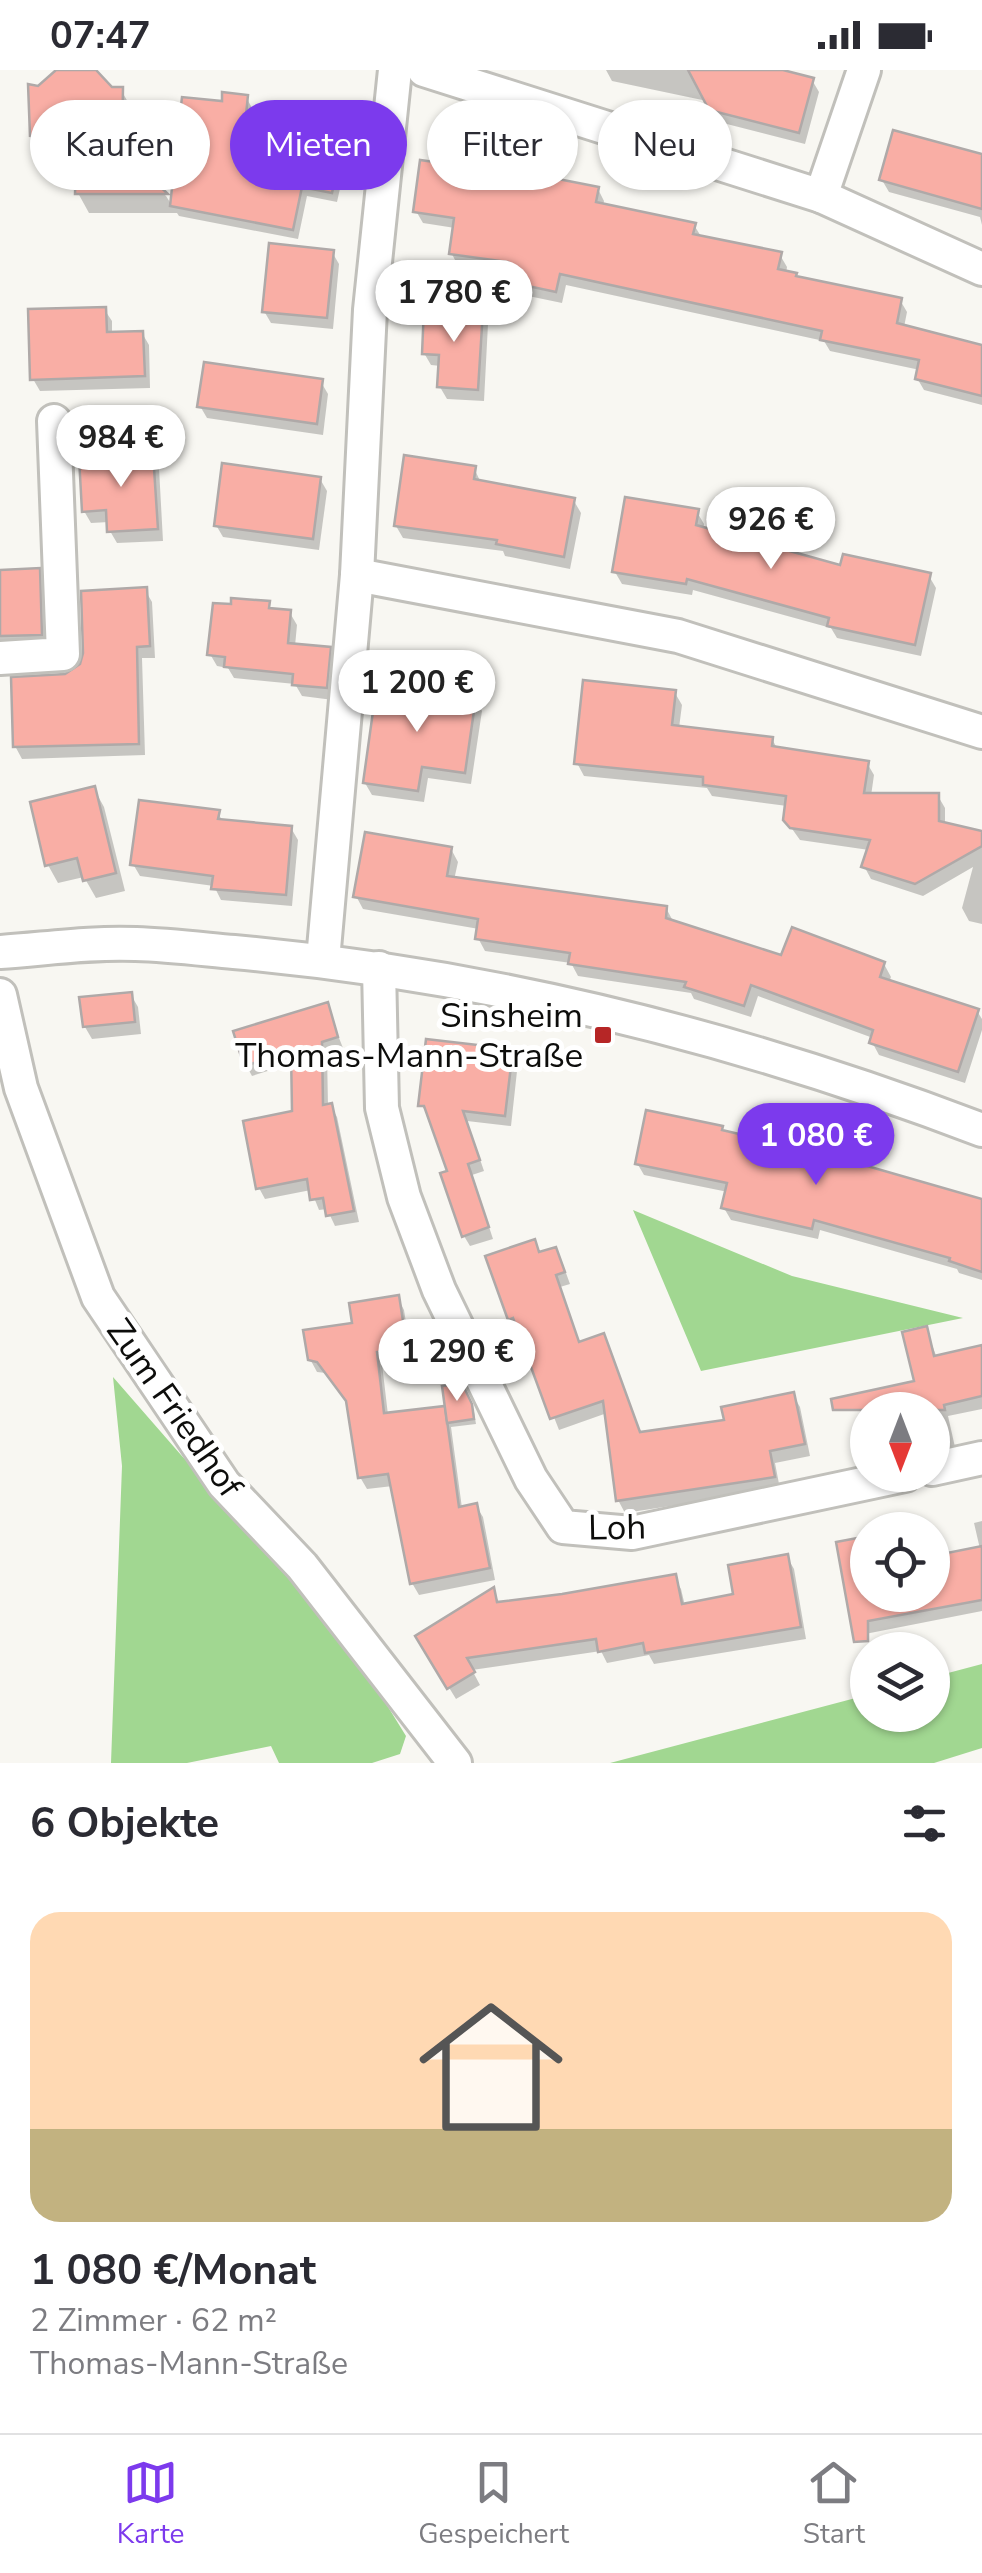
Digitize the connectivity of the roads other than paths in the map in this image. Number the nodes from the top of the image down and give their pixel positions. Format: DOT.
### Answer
graph roads {
  1 [pos="395,70"];
  2 [pos="424,70"];
  3 [pos="864,70"];
  4 [pos="821,196"];
  5 [pos="982,269"];
  6 [pos="54,421"];
  7 [pos="357,576"];
  8 [pos="0,658"];
  9 [pos="982,732"];
  10 [pos="0,952"];
  11 [pos="323,960"];
  12 [pos="379,968"];
  13 [pos="1,1002"];
  14 [pos="980,1125"];
  15 [pos="982,1458"];
  16 [pos="950,1465"];
  17 [pos="850,1487"];
  18 [pos="455,1763"];
  1 -- 7 [label="street"];
  2 -- 4 [label="street"];
  3 -- 4 [label="street"];
  4 -- 5 [label="street"];
  6 -- 8 [label="street"];
  7 -- 9 [label="street"];
  7 -- 11 [label="street"];
  10 -- 11 [label="street"];
  11 -- 12 [label="street"];
  12 -- 14 [label="street"];
  12 -- 17 [label="street, Loh"];
  13 -- 18 [label="street, Zum Friedhof"];
  15 -- 16 [label="street"];
}
